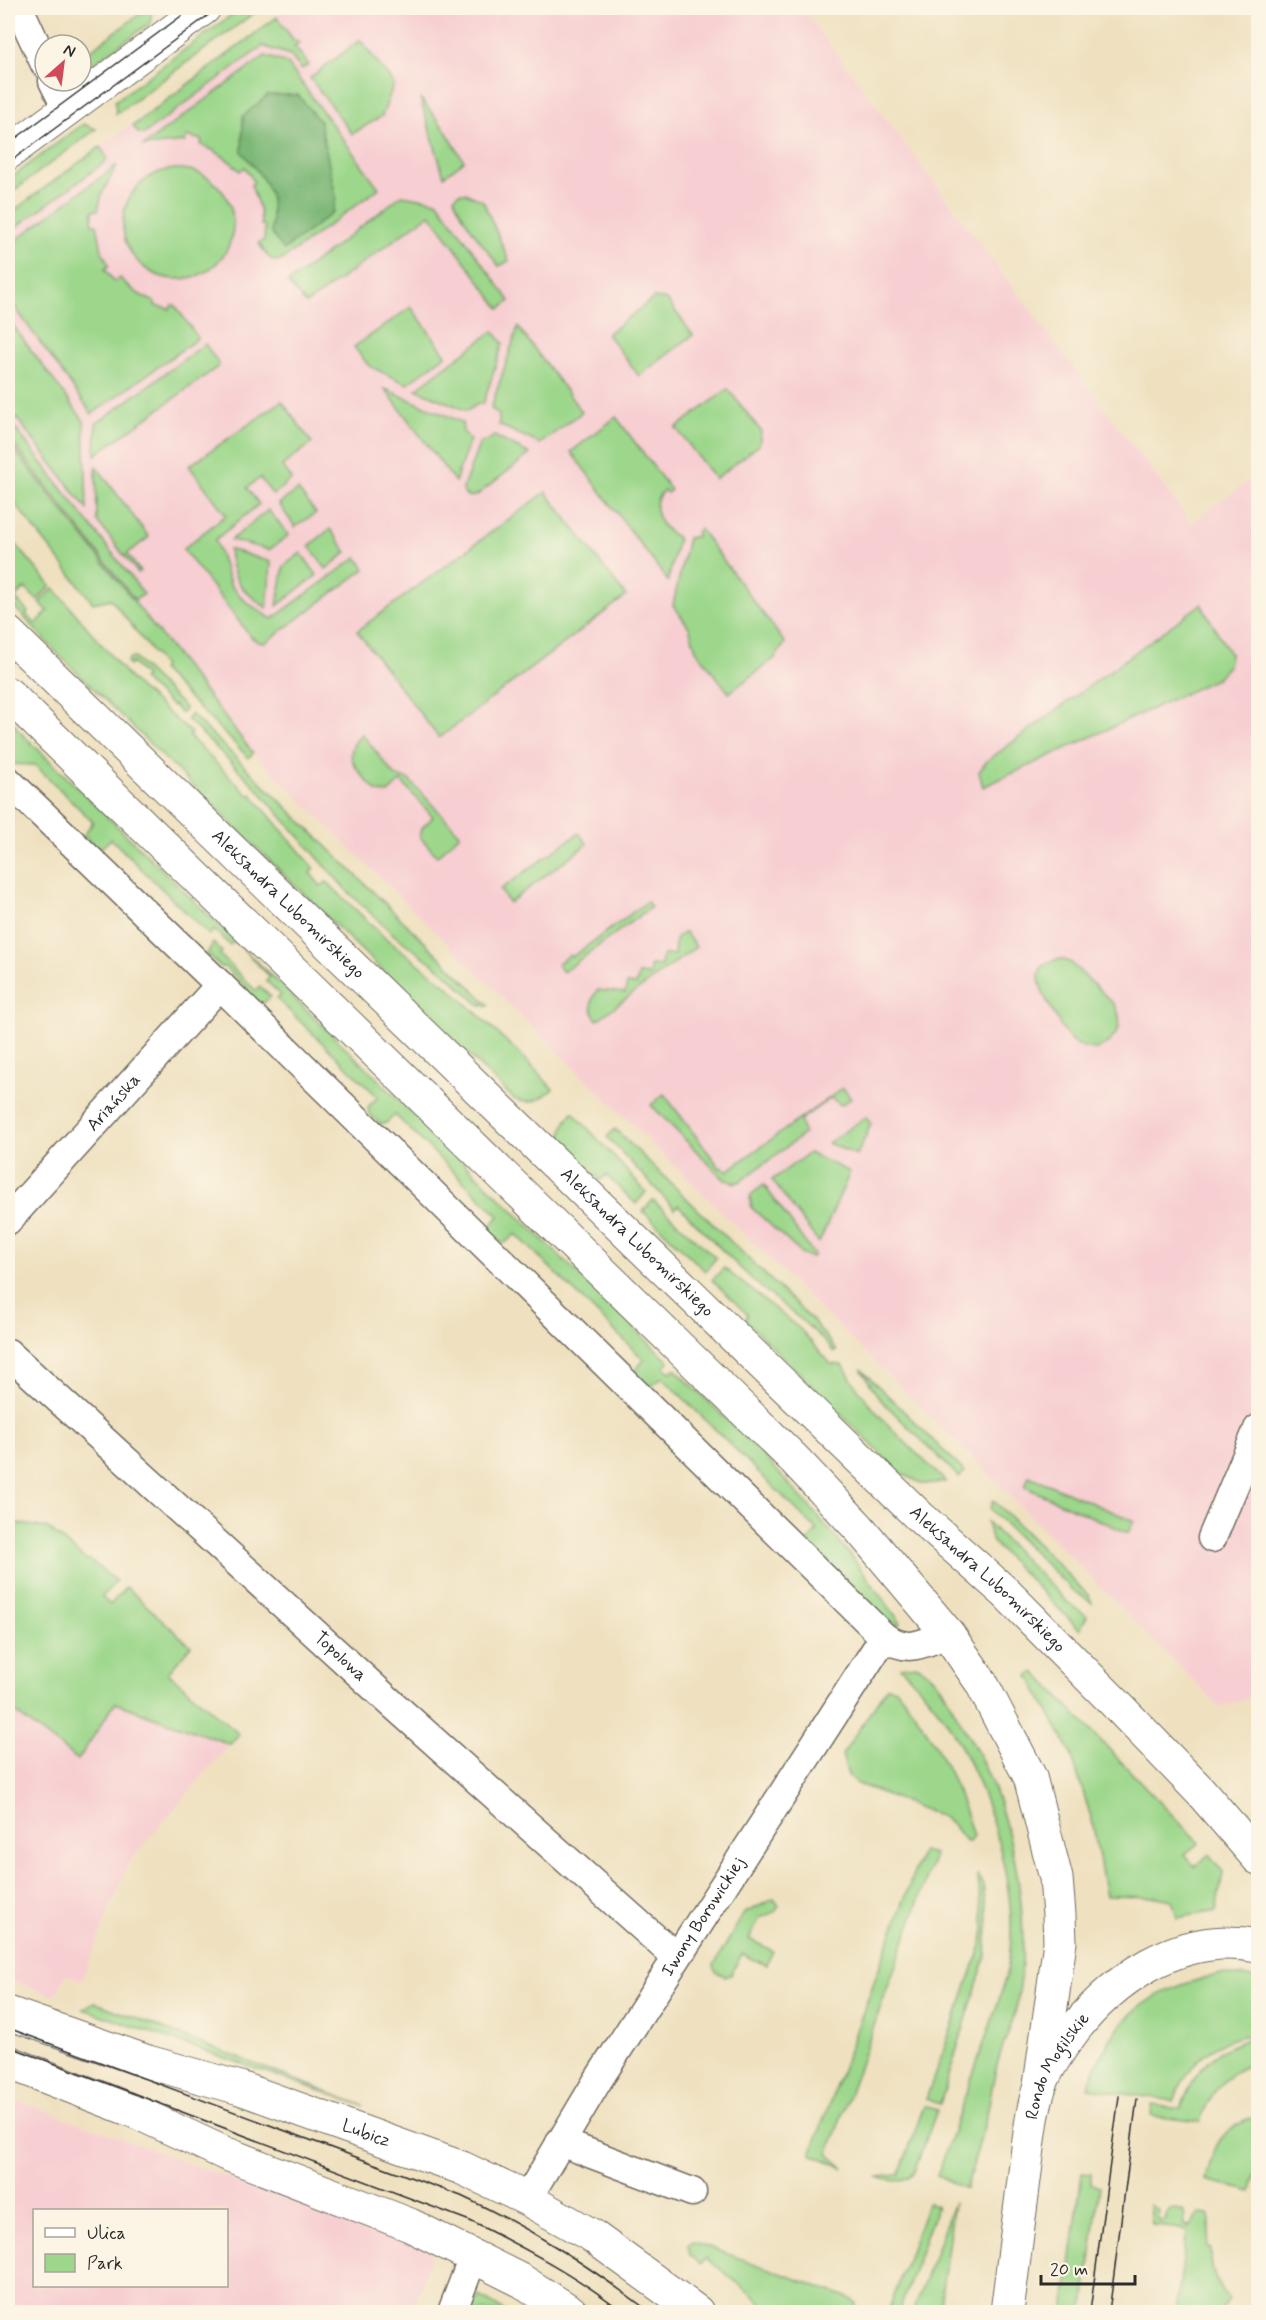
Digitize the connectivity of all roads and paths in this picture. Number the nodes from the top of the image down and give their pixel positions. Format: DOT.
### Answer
graph roads {
  1 [pos="19,8"];
  2 [pos="204,8"];
  3 [pos="33,38"];
  4 [pos="60,95"];
  5 [pos="8,153"];
  6 [pos="8,633"];
  7 [pos="8,694"];
  8 [pos="8,781"];
  9 [pos="220,985"];
  10 [pos="8,1220"];
  11 [pos="8,1353"];
  12 [pos="1258,1429"];
  13 [pos="1212,1538"];
  14 [pos="948,1634"];
  15 [pos="884,1637"];
  16 [pos="1258,1858"];
  17 [pos="1258,1946"];
  18 [pos="676,1957"];
  19 [pos="8,2013"];
  20 [pos="8,2062"];
  21 [pos="1041,2085"];
  22 [pos="560,2142"];
  23 [pos="692,2192"];
  24 [pos="527,2199"];
  25 [pos="474,2255"];
  26 [pos="452,2313"];
  27 [pos="572,2313"];
  28 [pos="697,2313"];
  29 [pos="1006,2313"];
  1 -- 3 [label="street"];
  2 -- 4 [label="main road"];
  4 -- 5 [label="main road"];
  6 -- 16 [label="main road, Aleksandra Lubomirskiego"];
  7 -- 14 [label="main road"];
  8 -- 9 [label="street"];
  9 -- 10 [label="street, Ariańska"];
  9 -- 15 [label="street"];
  11 -- 18 [label="street, Topolowa"];
  12 -- 13 [label="street"];
  14 -- 15 [label="street"];
  14 -- 21 [label="main road"];
  15 -- 18 [label="street, Iwony Borowickiej"];
  17 -- 21 [label="main road, Rondo Mogilskie"];
  18 -- 22 [label="street, Iwony Borowickiej"];
  19 -- 24 [label="main road, Lubicz"];
  20 -- 25 [label="main road"];
  21 -- 29 [label="main road, Rondo Mogilskie"];
  22 -- 23 [label="street"];
  22 -- 24 [label="street, Iwony Borowickiej"];
  24 -- 28 [label="main road, Lubicz"];
  25 -- 26 [label="street"];
  25 -- 27 [label="main road"];
}
